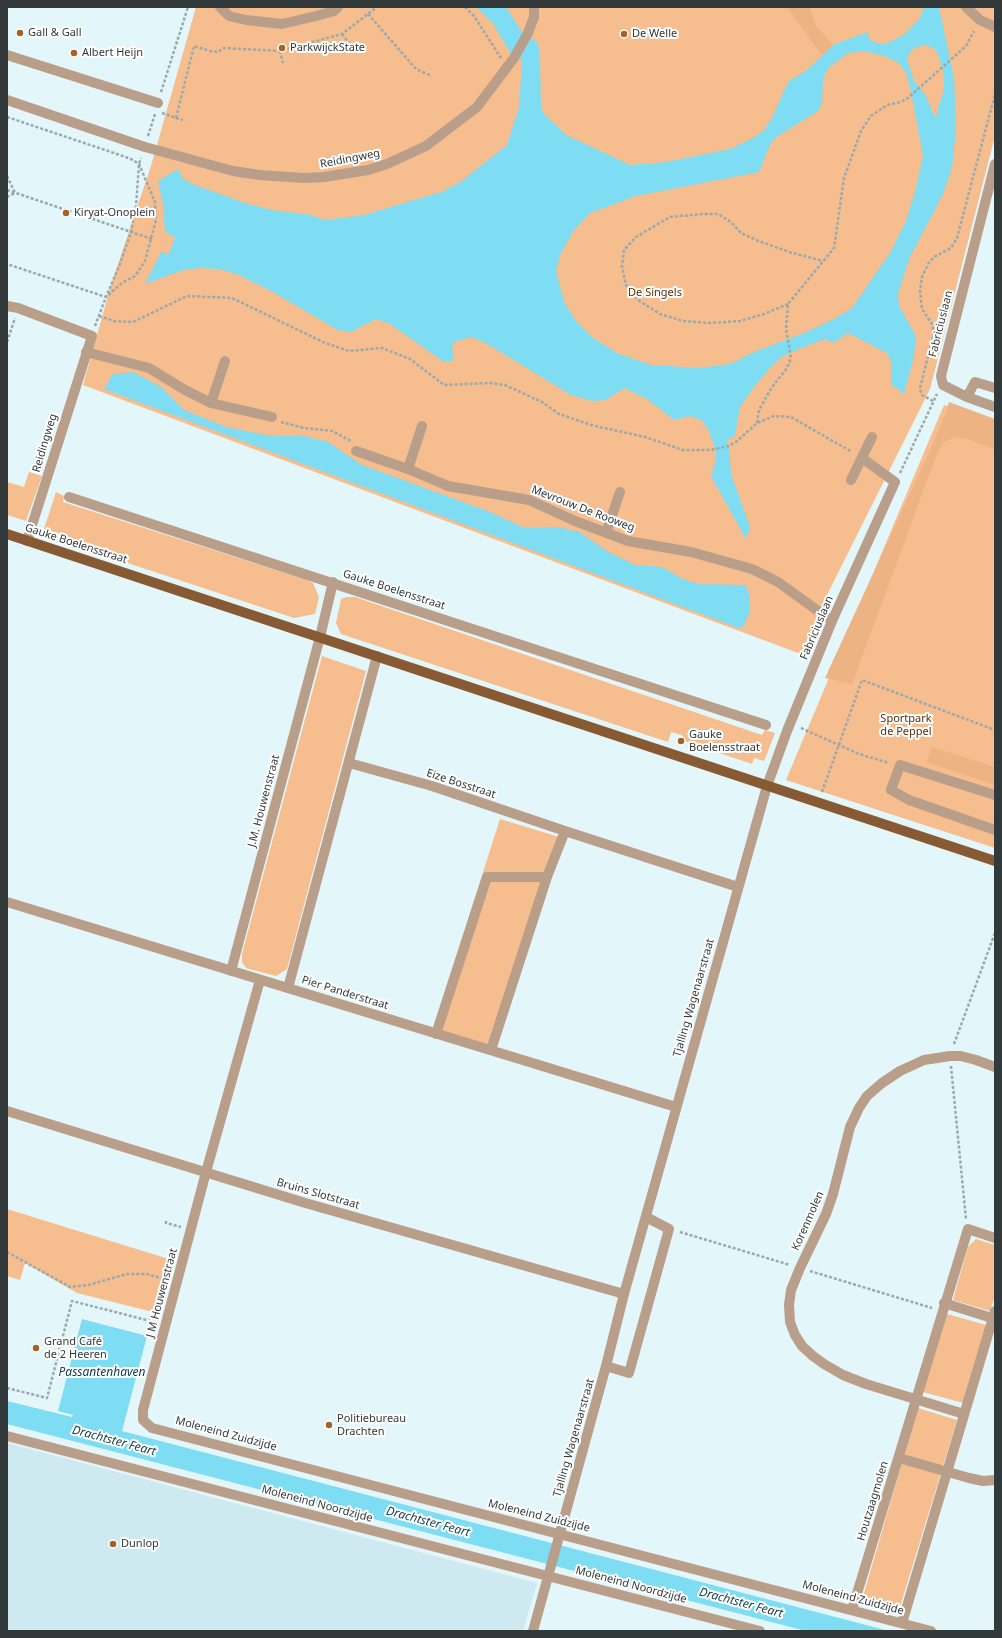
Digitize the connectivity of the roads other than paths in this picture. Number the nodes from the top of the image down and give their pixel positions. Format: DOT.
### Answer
graph roads {
  1 [pos="220,7"];
  2 [pos="338,7"];
  3 [pos="534,7"];
  4 [pos="966,7"];
  5 [pos="995,27"];
  6 [pos="7,55"];
  7 [pos="7,100"];
  8 [pos="157,107"];
  9 [pos="995,164"];
  10 [pos="7,306"];
  11 [pos="86,352"];
  12 [pos="225,361"];
  13 [pos="995,388"];
  14 [pos="967,396"];
  15 [pos="211,403"];
  16 [pos="995,407"];
  17 [pos="272,417"];
  18 [pos="422,426"];
  19 [pos="872,438"];
  20 [pos="356,451"];
  21 [pos="862,458"];
  22 [pos="408,469"];
  23 [pos="851,480"];
  24 [pos="620,492"];
  25 [pos="69,497"];
  26 [pos="606,533"];
  27 [pos="7,534"];
  28 [pos="27,541"];
  29 [pos="333,582"];
  30 [pos="832,621"];
  31 [pos="320,638"];
  32 [pos="377,656"];
  33 [pos="766,725"];
  34 [pos="349,763"];
  35 [pos="767,786"];
  36 [pos="995,795"];
  37 [pos="995,830"];
  38 [pos="565,831"];
  39 [pos="995,861"];
  40 [pos="547,877"];
  41 [pos="738,886"];
  42 [pos="7,902"];
  43 [pos="231,971"];
  44 [pos="260,980"];
  45 [pos="288,988"];
  46 [pos="436,1034"];
  47 [pos="491,1050"];
  48 [pos="995,1066"];
  49 [pos="676,1107"];
  50 [pos="7,1111"];
  51 [pos="206,1172"];
  52 [pos="646,1217"];
  53 [pos="995,1238"];
  54 [pos="624,1294"];
  55 [pos="943,1307"];
  56 [pos="994,1316"];
  57 [pos="606,1366"];
  58 [pos="916,1400"];
  59 [pos="964,1414"];
  60 [pos="143,1420"];
  61 [pos="7,1436"];
  62 [pos="899,1458"];
  63 [pos="948,1472"];
  64 [pos="995,1480"];
  65 [pos="559,1536"];
  66 [pos="550,1571"];
  67 [pos="852,1610"];
  68 [pos="902,1623"];
  69 [pos="533,1631"];
  70 [pos="760,1631"];
  71 [pos="931,1631"];
  1 -- 2 [label="street"];
  3 -- 7 [label="street, Reidingweg"];
  4 -- 5 [label="street"];
  6 -- 8 [label="street"];
  9 -- 14 [label="street, Fabriciuslaan"];
  10 -- 11 [label="street"];
  11 -- 15 [label="street"];
  11 -- 28 [label="street, Reidingweg"];
  12 -- 15 [label="street"];
  13 -- 14 [label="street"];
  14 -- 16 [label="street"];
  15 -- 17 [label="street"];
  18 -- 22 [label="street"];
  19 -- 21 [label="street"];
  20 -- 22 [label="street, Mevrouw De Rooweg"];
  21 -- 23 [label="street"];
  21 -- 30 [label="street, Fabriciuslaan"];
  22 -- 26 [label="street, Mevrouw De Rooweg"];
  24 -- 26 [label="street"];
  25 -- 29 [label="street, Gauke Boelensstraat"];
  26 -- 30 [label="street, Mevrouw De Rooweg"];
  27 -- 28 [label="main road, Gauke Boelensstraat"];
  28 -- 31 [label="main road, Gauke Boelensstraat"];
  29 -- 31 [label="street, Gauke Boelensstraat"];
  29 -- 33 [label="street, Gauke Boelensstraat"];
  30 -- 35 [label="street, Fabriciuslaan"];
  31 -- 32 [label="main road, Gauke Boelensstraat"];
  31 -- 43 [label="street, J.M. Houwenstraat"];
  32 -- 34 [label="street"];
  32 -- 35 [label="main road, Gauke Boelensstraat"];
  34 -- 38 [label="street, Eize Bosstraat"];
  34 -- 45 [label="street"];
  35 -- 39 [label="main road, Gauke Boelensstraat"];
  35 -- 41 [label="street, Tjalling Wagenaarstraat"];
  36 -- 37 [label="street"];
  38 -- 40 [label="street"];
  38 -- 41 [label="street, Eize Bosstraat"];
  40 -- 46 [label="street"];
  40 -- 47 [label="street"];
  41 -- 49 [label="street, Tjalling Wagenaarstraat"];
  42 -- 43 [label="street, Pier Panderstraat"];
  43 -- 44 [label="street, Pier Panderstraat"];
  44 -- 45 [label="street, Pier Panderstraat"];
  44 -- 51 [label="street"];
  45 -- 46 [label="street, Pier Panderstraat"];
  46 -- 47 [label="street, Pier Panderstraat"];
  47 -- 49 [label="street, Pier Panderstraat"];
  48 -- 58 [label="street, Korenmolen"];
  49 -- 52 [label="street, Tjalling Wagenaarstraat"];
  50 -- 51 [label="street, Bruins Slotstraat"];
  51 -- 54 [label="street, Bruins Slotstraat"];
  51 -- 60 [label="street, J M Houwenstraat"];
  52 -- 54 [label="street, Tjalling Wagenaarstraat"];
  52 -- 57 [label="street"];
  53 -- 55 [label="street, Houtzaagmolen"];
  54 -- 57 [label="street, Tjalling Wagenaarstraat"];
  55 -- 56 [label="street"];
  55 -- 58 [label="street, Houtzaagmolen"];
  56 -- 59 [label="street"];
  57 -- 65 [label="street, Tjalling Wagenaarstraat"];
  58 -- 59 [label="street"];
  58 -- 62 [label="street, Houtzaagmolen"];
  59 -- 63 [label="street"];
  60 -- 65 [label="street, Moleneind Zuidzijde"];
  61 -- 66 [label="street, Moleneind Noordzijde"];
  62 -- 63 [label="street"];
  62 -- 67 [label="street, Houtzaagmolen"];
  63 -- 64 [label="street"];
  63 -- 68 [label="street"];
  65 -- 66 [label="street, Tjalling Wagenaarstraat"];
  65 -- 67 [label="street, Moleneind Zuidzijde"];
  66 -- 69 [label="street, Tjalling Wagenaarstraat"];
  66 -- 70 [label="street, Moleneind Noordzijde"];
  67 -- 68 [label="street, Moleneind Zuidzijde"];
  68 -- 71 [label="street, Moleneind Zuidzijde"];
}
